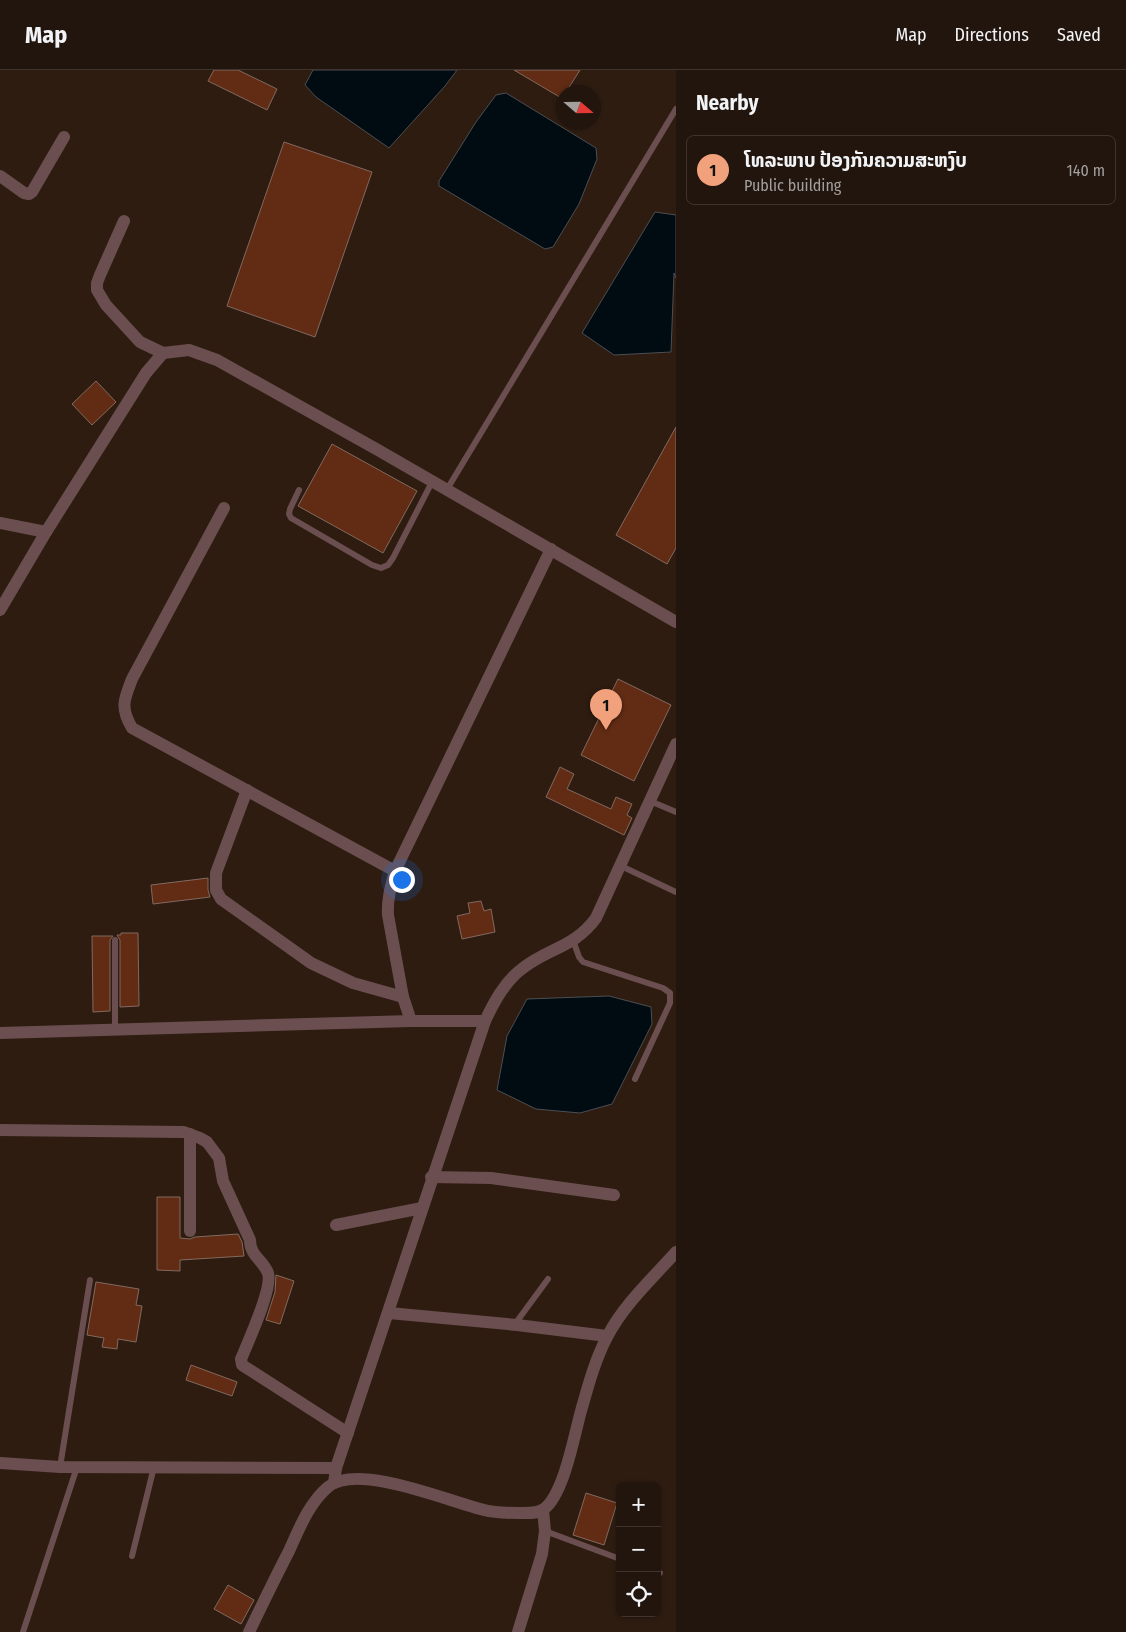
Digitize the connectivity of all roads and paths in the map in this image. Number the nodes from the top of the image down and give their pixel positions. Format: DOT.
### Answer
graph roads {
  1 [pos="676,108"];
  2 [pos="64,137"];
  3 [pos="0,176"];
  4 [pos="124,221"];
  5 [pos="164,353"];
  6 [pos="432,482"];
  7 [pos="299,490"];
  8 [pos="446,491"];
  9 [pos="224,508"];
  10 [pos="0,523"];
  11 [pos="46,532"];
  12 [pos="551,549"];
  13 [pos="0,610"];
  14 [pos="676,622"];
  15 [pos="676,744"];
  16 [pos="247,790"];
  17 [pos="650,801"];
  18 [pos="676,812"];
  19 [pos="621,866"];
  20 [pos="395,871"];
  21 [pos="676,892"];
  22 [pos="116,940"];
  23 [pos="573,940"];
  24 [pos="403,997"];
  25 [pos="411,1021"];
  26 [pos="485,1021"];
  27 [pos="115,1030"];
  28 [pos="0,1033"];
  29 [pos="635,1079"];
  30 [pos="0,1130"];
  31 [pos="190,1134"];
  32 [pos="431,1177"];
  33 [pos="614,1195"];
  34 [pos="422,1208"];
  35 [pos="336,1225"];
  36 [pos="190,1231"];
  37 [pos="676,1252"];
  38 [pos="548,1279"];
  39 [pos="90,1280"];
  40 [pos="389,1313"];
  41 [pos="514,1325"];
  42 [pos="607,1336"];
  43 [pos="348,1433"];
  44 [pos="0,1463"];
  45 [pos="60,1467"];
  46 [pos="77,1467"];
  47 [pos="154,1467"];
  48 [pos="336,1468"];
  49 [pos="334,1483"];
  50 [pos="543,1510"];
  51 [pos="545,1531"];
  52 [pos="132,1556"];
  53 [pos="616,1558"];
  54 [pos="23,1632"];
  55 [pos="249,1632"];
  56 [pos="518,1632"];
  1 -- 8 [label="lane"];
  2 -- 3 [label="street"];
  4 -- 5 [label="street"];
  5 -- 6 [label="street"];
  5 -- 11 [label="street"];
  6 -- 7 [label="lane"];
  6 -- 8 [label="street"];
  8 -- 12 [label="street"];
  9 -- 16 [label="street"];
  10 -- 11 [label="street"];
  11 -- 13 [label="street"];
  12 -- 14 [label="street"];
  12 -- 20 [label="street"];
  15 -- 17 [label="street"];
  16 -- 20 [label="street"];
  16 -- 24 [label="street"];
  17 -- 18 [label="lane"];
  17 -- 19 [label="street"];
  19 -- 21 [label="lane"];
  19 -- 23 [label="street"];
  20 -- 24 [label="street"];
  22 -- 27 [label="lane"];
  23 -- 26 [label="street"];
  23 -- 29 [label="lane"];
  24 -- 25 [label="street"];
  25 -- 26 [label="street"];
  25 -- 27 [label="street"];
  26 -- 32 [label="street"];
  27 -- 28 [label="street"];
  30 -- 31 [label="street"];
  31 -- 36 [label="street"];
  31 -- 43 [label="street"];
  32 -- 33 [label="street"];
  32 -- 34 [label="street"];
  34 -- 35 [label="street"];
  34 -- 40 [label="street"];
  37 -- 42 [label="street"];
  38 -- 41 [label="lane"];
  39 -- 45 [label="lane"];
  40 -- 41 [label="street"];
  40 -- 43 [label="street"];
  41 -- 42 [label="street"];
  42 -- 50 [label="street"];
  43 -- 48 [label="street"];
  44 -- 45 [label="street"];
  45 -- 46 [label="street"];
  46 -- 47 [label="street"];
  46 -- 54 [label="lane"];
  47 -- 48 [label="street"];
  47 -- 52 [label="lane"];
  48 -- 49 [label="street"];
  49 -- 50 [label="street"];
  49 -- 55 [label="street"];
  50 -- 51 [label="street"];
  51 -- 53 [label="lane"];
  51 -- 56 [label="street"];
}
